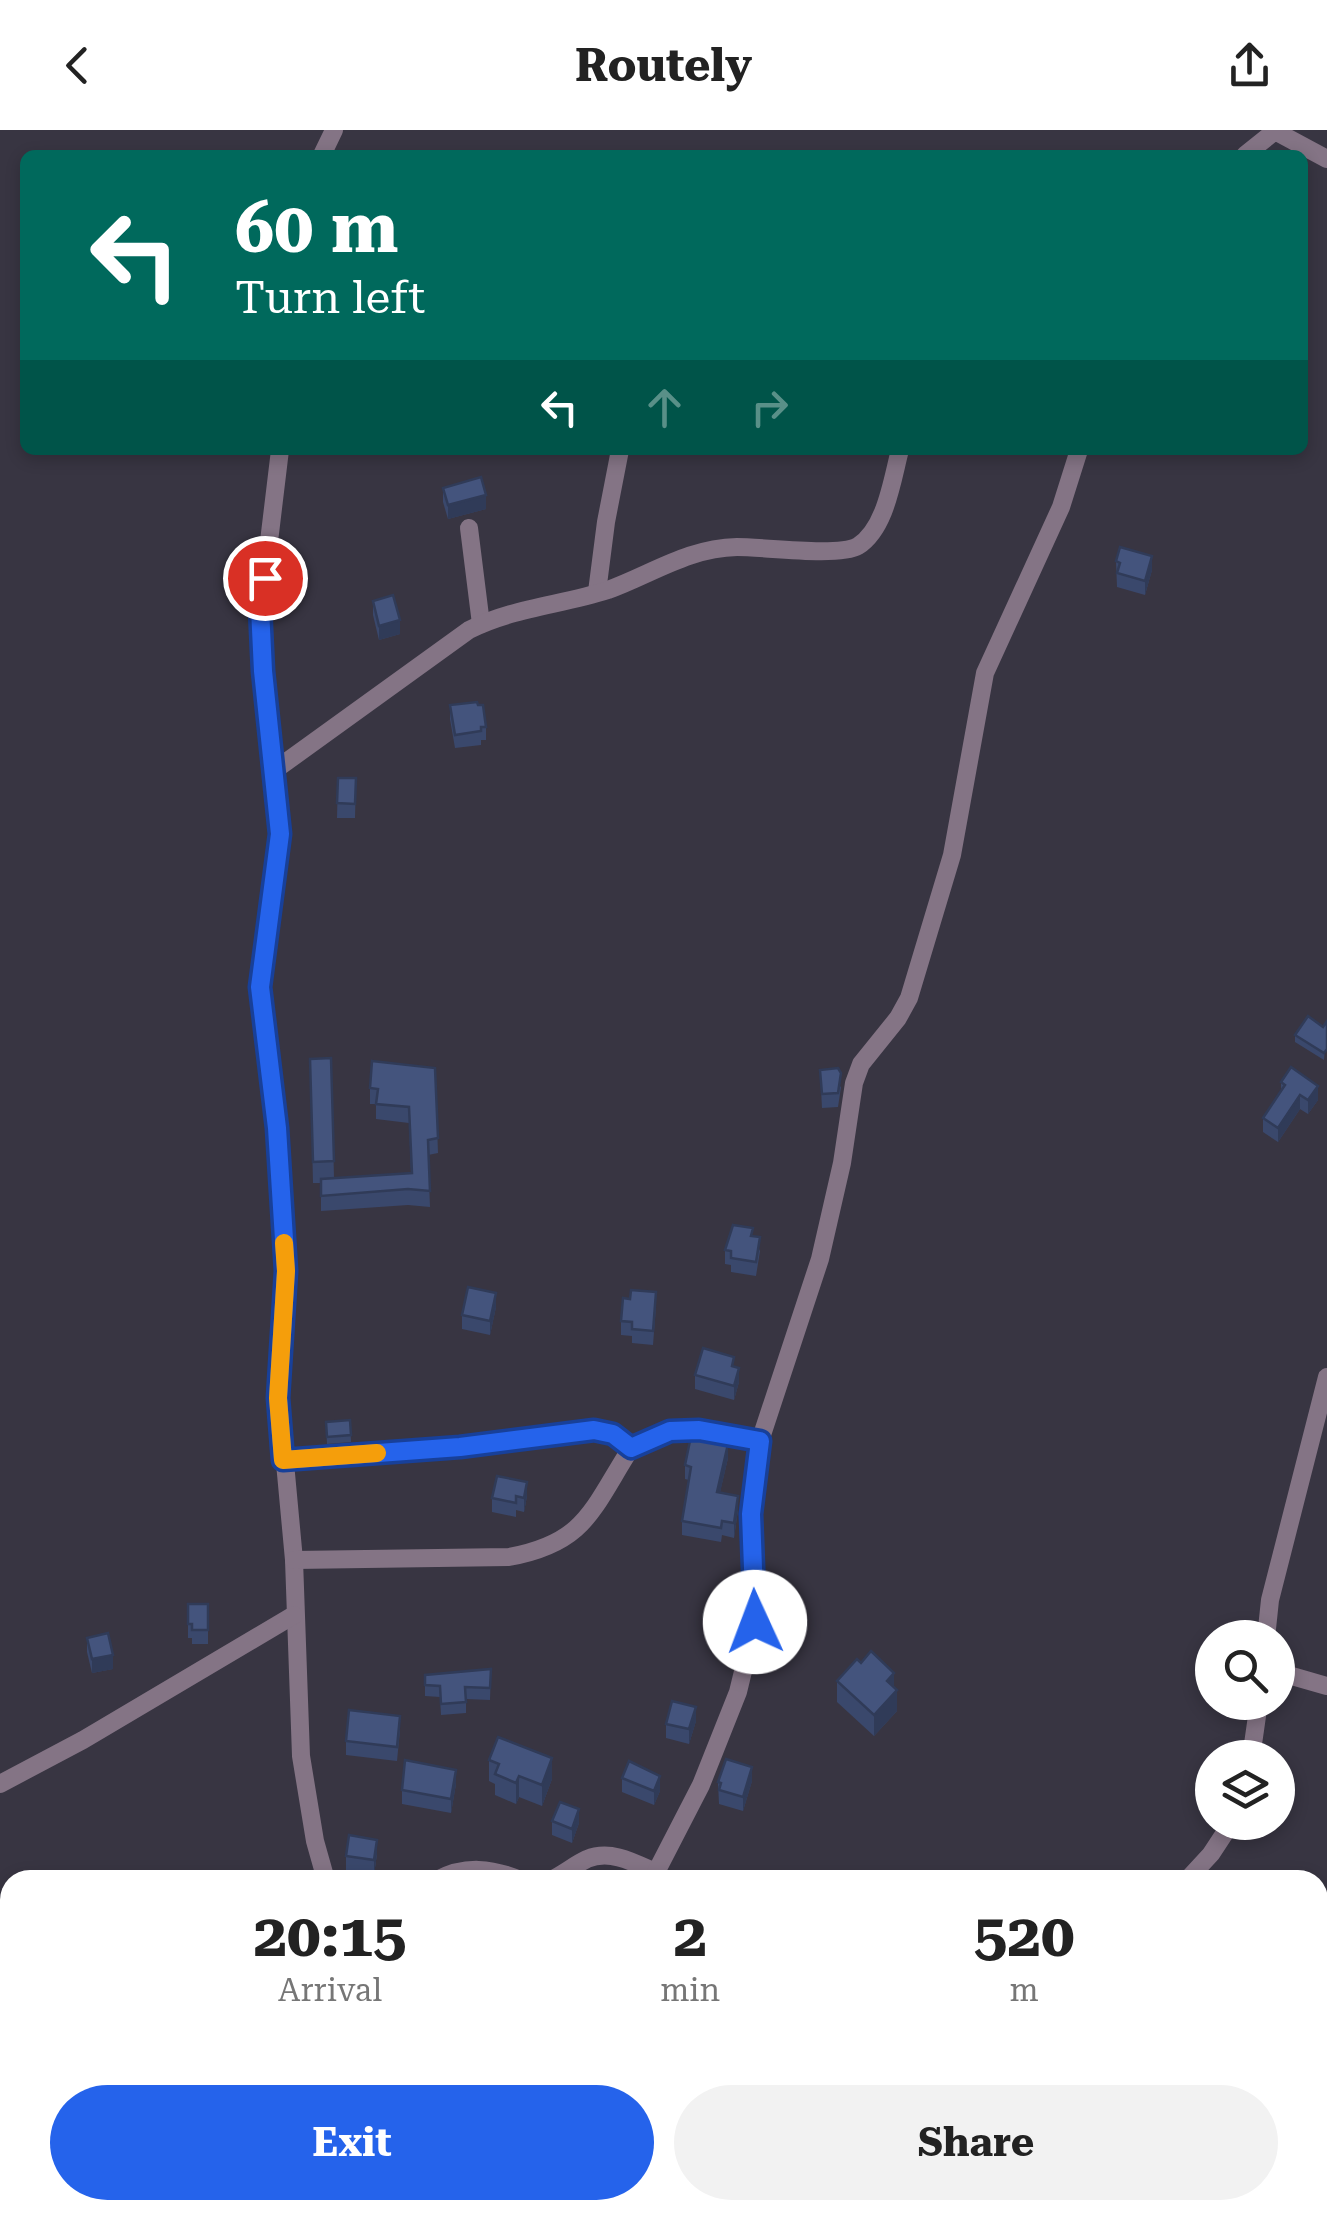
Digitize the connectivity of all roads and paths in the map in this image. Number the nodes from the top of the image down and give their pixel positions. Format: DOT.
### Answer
graph roads {
  1 [pos="1276,130"];
  2 [pos="1251,150"];
  3 [pos="1327,159"];
  4 [pos="279,455"];
  5 [pos="619,455"];
  6 [pos="899,455"];
  7 [pos="1077,455"];
  8 [pos="469,528"];
  9 [pos="597,592"];
  10 [pos="480,624"];
  11 [pos="275,770"];
  12 [pos="1327,1377"];
  13 [pos="760,1441"];
  14 [pos="631,1448"];
  15 [pos="283,1460"];
  16 [pos="294,1560"];
  17 [pos="294,1614"];
  18 [pos="1269,1620"];
  19 [pos="1295,1677"];
  20 [pos="1327,1686"];
  21 [pos="0,1784"];
  22 [pos="1220,1840"];
  23 [pos="323,1870"];
  24 [pos="464,1870"];
  25 [pos="489,1870"];
  26 [pos="568,1870"];
  27 [pos="644,1870"];
  28 [pos="658,1870"];
  29 [pos="1196,1870"];
  1 -- 2 [label="street"];
  1 -- 3 [label="street"];
  4 -- 11 [label="street"];
  5 -- 9 [label="street"];
  6 -- 9 [label="street"];
  7 -- 13 [label="street"];
  8 -- 10 [label="street"];
  9 -- 10 [label="street"];
  10 -- 11 [label="street"];
  11 -- 15 [label="street"];
  12 -- 18 [label="street"];
  13 -- 14 [label="street"];
  13 -- 28 [label="street"];
  14 -- 15 [label="street"];
  14 -- 16 [label="street"];
  15 -- 16 [label="street"];
  16 -- 17 [label="street"];
  17 -- 21 [label="street"];
  17 -- 23 [label="street"];
  19 -- 20 [label="street"];
  22 -- 29 [label="street"];
  24 -- 25 [label="street"];
  26 -- 27 [label="street"];
}
